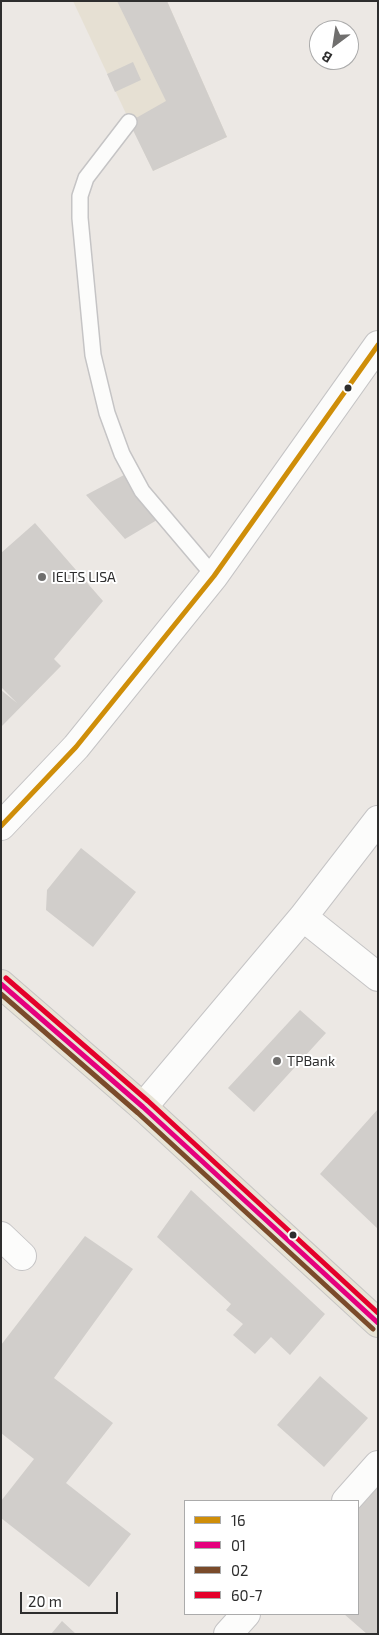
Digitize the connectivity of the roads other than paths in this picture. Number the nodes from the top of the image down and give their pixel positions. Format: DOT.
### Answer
graph roads {
  1 [pos="129,122"];
  2 [pos="378,345"];
  3 [pos="214,576"];
  4 [pos="378,820"];
  5 [pos="1,826"];
  6 [pos="302,917"];
  7 [pos="378,977"];
  8 [pos="1,984"];
  9 [pos="143,1107"];
  10 [pos="1,1236"];
  11 [pos="22,1256"];
  12 [pos="378,1323"];
  13 [pos="378,1465"];
  14 [pos="347,1500"];
  15 [pos="245,1615"];
  16 [pos="228,1634"];
  1 -- 3 [label="lane"];
  2 -- 3 [label="main road"];
  3 -- 5 [label="main road"];
  4 -- 6 [label="main road"];
  6 -- 7 [label="main road"];
  6 -- 9 [label="main road"];
  8 -- 9 [label="main road"];
  9 -- 12 [label="main road"];
  10 -- 11 [label="main road"];
  13 -- 14 [label="main road"];
  15 -- 16 [label="main road"];
}
